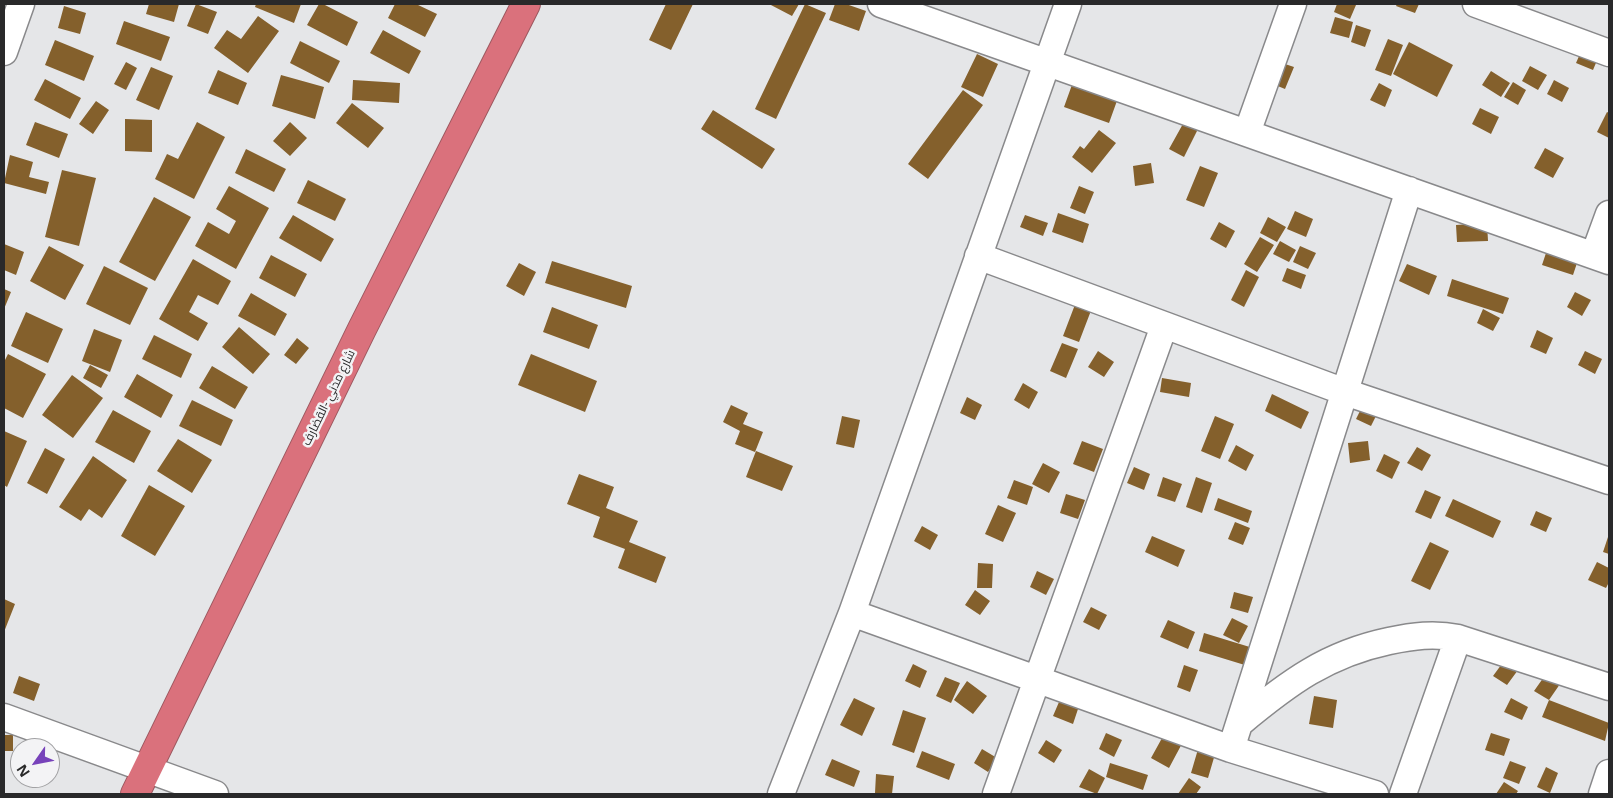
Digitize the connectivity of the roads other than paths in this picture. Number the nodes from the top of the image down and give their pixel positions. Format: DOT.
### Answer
graph roads {
  1 [pos="21,4"];
  2 [pos="526,4"];
  3 [pos="881,4"];
  4 [pos="1068,4"];
  5 [pos="1293,4"];
  6 [pos="1476,4"];
  7 [pos="4,52"];
  8 [pos="1609,53"];
  9 [pos="1048,62"];
  10 [pos="1247,133"];
  11 [pos="1409,190"];
  12 [pos="1609,214"];
  13 [pos="978,256"];
  14 [pos="1602,258"];
  15 [pos="1164,326"];
  16 [pos="1345,392"];
  17 [pos="1609,481"];
  18 [pos="852,613"];
  19 [pos="1458,638"];
  20 [pos="1036,680"];
  21 [pos="1609,687"];
  22 [pos="4,717"];
  23 [pos="1240,723"];
  24 [pos="1231,749"];
  25 [pos="148,769"];
  26 [pos="1609,773"];
  27 [pos="135,794"];
  28 [pos="215,794"];
  29 [pos="781,794"];
  30 [pos="996,794"];
  31 [pos="1375,794"];
  32 [pos="1403,794"];
  33 [pos="1602,794"];
  1 -- 7 [label="street"];
  2 -- 25 [label="highway, شارع مدني -القضارف"];
  3 -- 9 [label="street"];
  4 -- 9 [label="street"];
  5 -- 10 [label="street"];
  6 -- 8 [label="street"];
  9 -- 10 [label="street"];
  9 -- 13 [label="street"];
  10 -- 11 [label="street"];
  11 -- 14 [label="street"];
  11 -- 16 [label="street"];
  12 -- 14 [label="street"];
  13 -- 15 [label="street"];
  13 -- 18 [label="street"];
  15 -- 16 [label="street"];
  15 -- 20 [label="street"];
  16 -- 17 [label="street"];
  16 -- 23 [label="street"];
  18 -- 20 [label="street"];
  18 -- 29 [label="street"];
  19 -- 21 [label="street"];
  19 -- 23 [label="street"];
  19 -- 32 [label="street"];
  20 -- 24 [label="street"];
  20 -- 30 [label="street"];
  22 -- 25 [label="street"];
  23 -- 24 [label="street"];
  24 -- 31 [label="street"];
  25 -- 27 [label="highway, شارع مدني -القضارف"];
  25 -- 28 [label="street"];
  26 -- 33 [label="street"];
}
